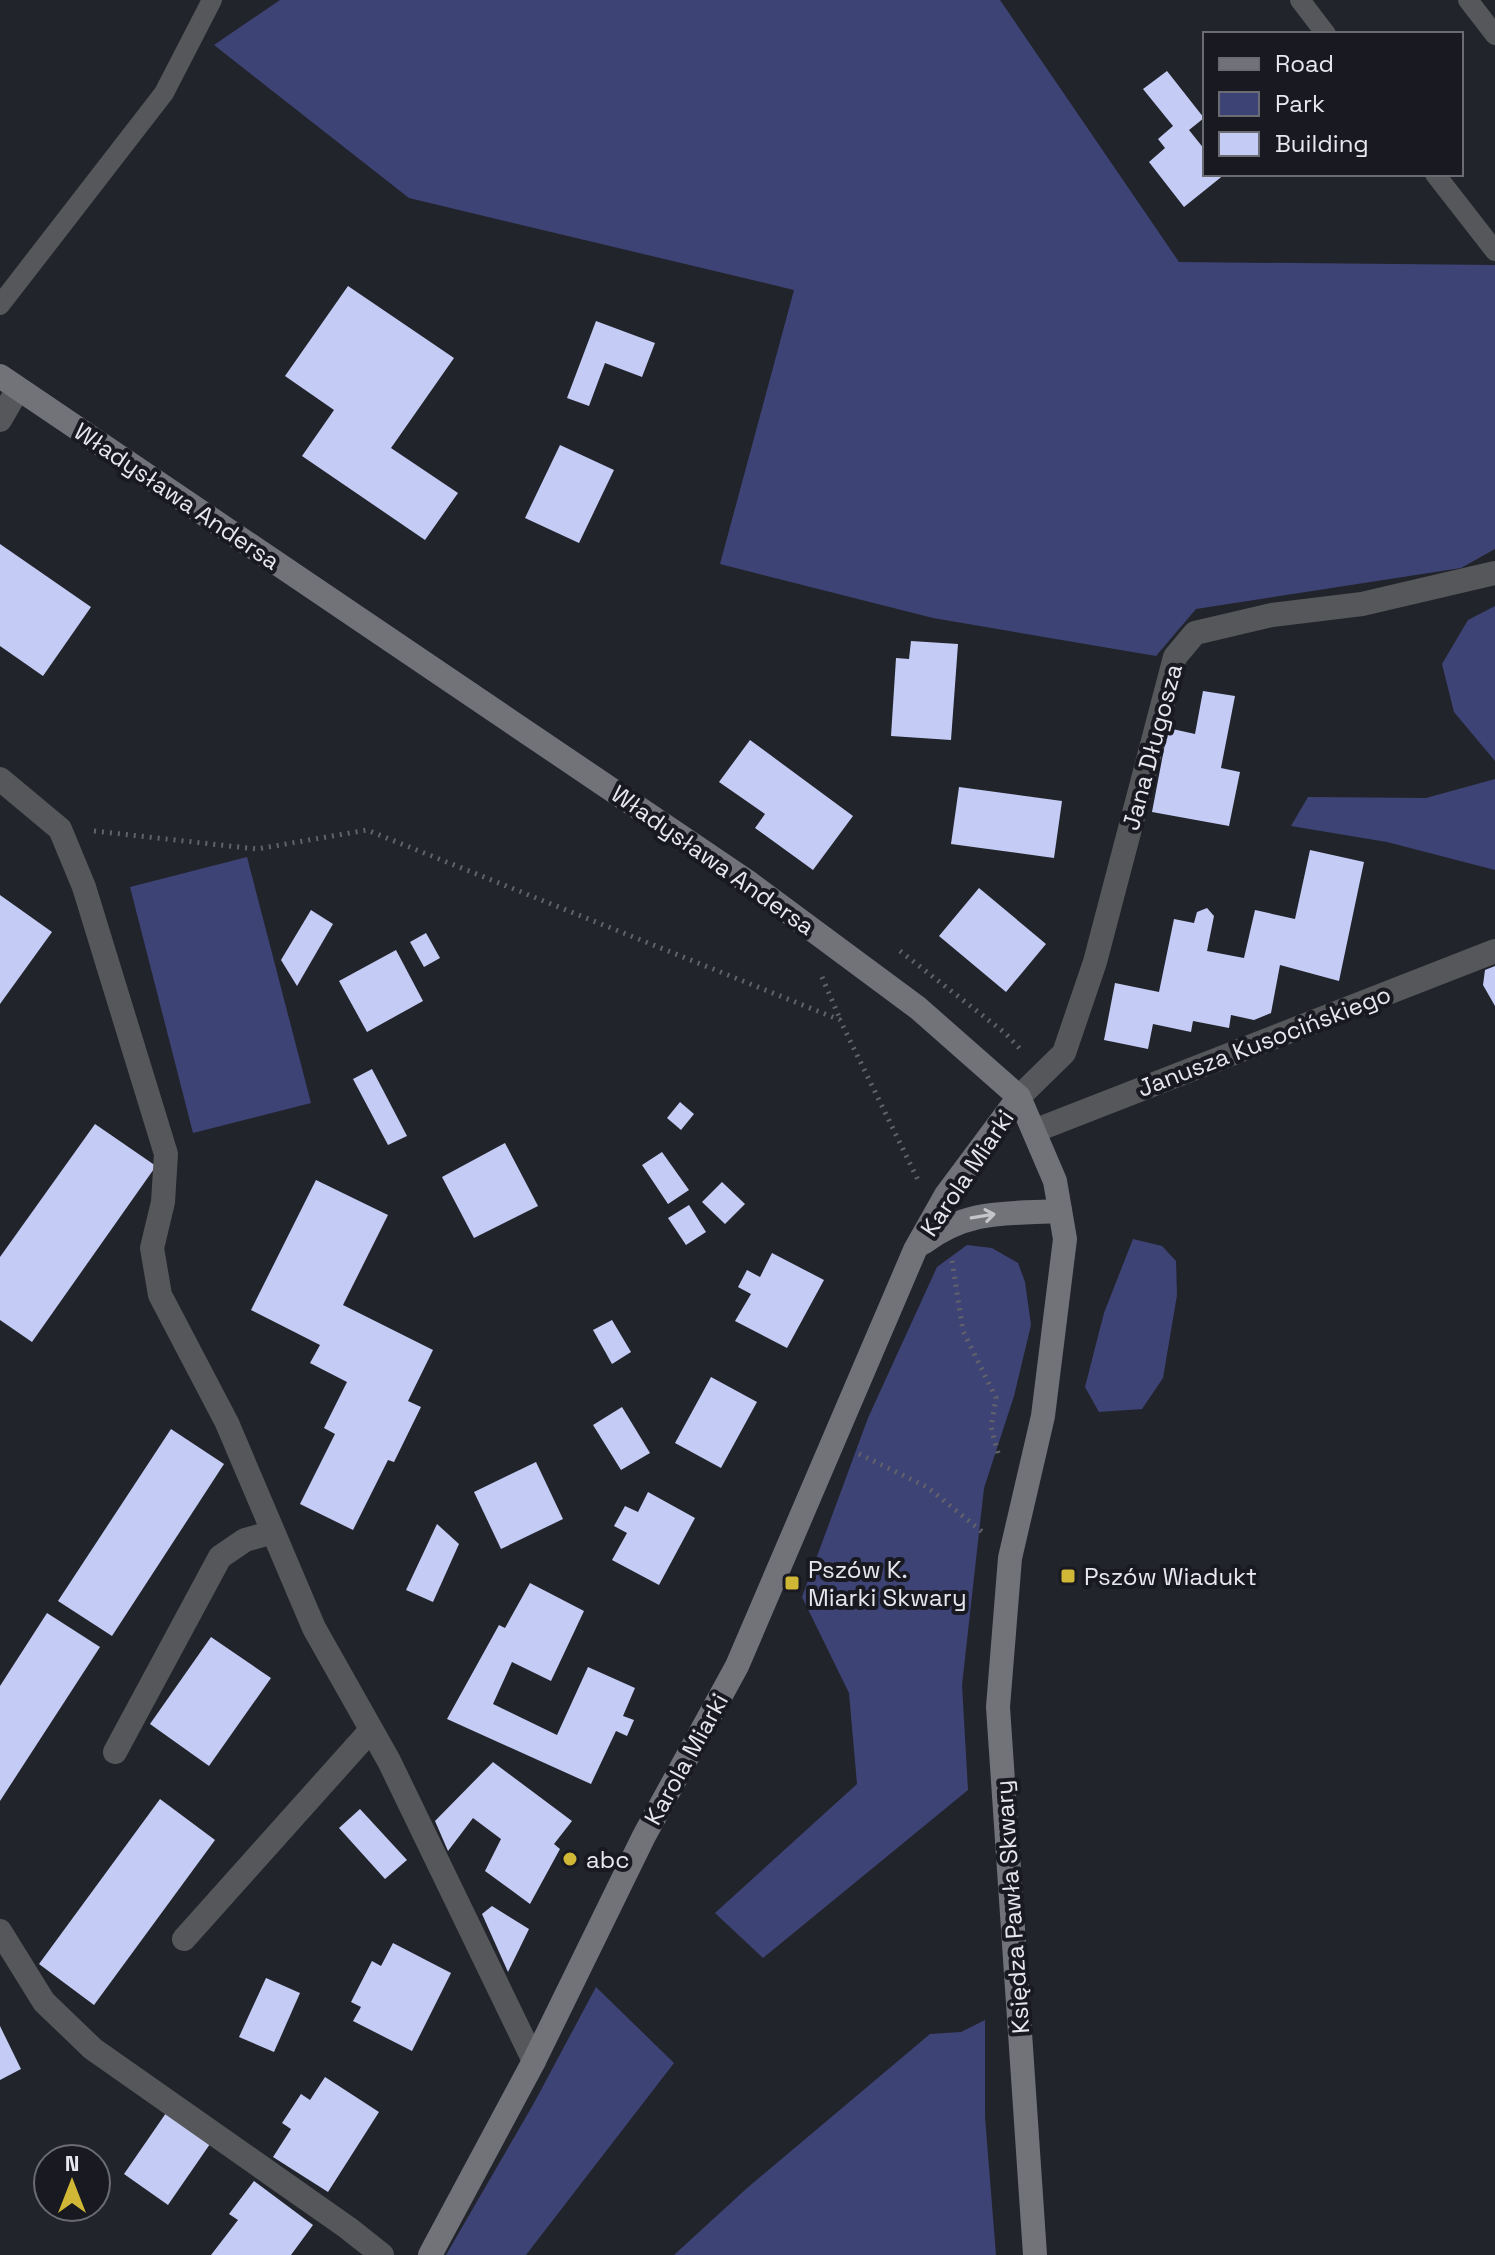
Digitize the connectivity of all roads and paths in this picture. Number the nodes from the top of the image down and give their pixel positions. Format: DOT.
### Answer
graph roads {
  1 [pos="212,0"];
  2 [pos="1300,0"];
  3 [pos="1468,0"];
  4 [pos="1324,32"];
  5 [pos="1495,35"];
  6 [pos="1437,176"];
  7 [pos="1495,251"];
  8 [pos="0,305"];
  9 [pos="9,383"];
  10 [pos="0,420"];
  11 [pos="1495,573"];
  12 [pos="0,779"];
  13 [pos="60,829"];
  14 [pos="1495,951"];
  15 [pos="817,965"];
  16 [pos="840,1020"];
  17 [pos="1019,1097"];
  18 [pos="1034,1131"];
  19 [pos="1060,1211"];
  20 [pos="937,1224"];
  21 [pos="832,1444"];
  22 [pos="1003,1467"];
  23 [pos="991,1523"];
  24 [pos="273,1532"];
  25 [pos="1010,1558"];
  26 [pos="371,1730"];
  27 [pos="115,1752"];
  28 [pos="0,1931"];
  29 [pos="184,1939"];
  30 [pos="534,2061"];
  31 [pos="382,2255"];
  32 [pos="430,2255"];
  33 [pos="1035,2255"];
  1 -- 8 [label="lane"];
  2 -- 4 [label="lane"];
  3 -- 5 [label="lane"];
  6 -- 7 [label="lane"];
  9 -- 10 [label="street"];
  9 -- 17 [label="main road, Władysława Andersa"];
  11 -- 17 [label="street, Jana Długosza"];
  12 -- 13 [label="street"];
  13 -- 16 [label="path"];
  13 -- 24 [label="street"];
  14 -- 18 [label="street, Janusza Kusocińskiego"];
  15 -- 16 [label="path"];
  16 -- 20 [label="path"];
  17 -- 18 [label="main road, Władysława Andersa"];
  17 -- 20 [label="main road, Karola Miarki"];
  18 -- 19 [label="main road, Władysława Andersa"];
  20 -- 19 [label="main road, Karola Miarki, one-way"];
  19 -- 25 [label="main road, Władysława Andersa"];
  20 -- 21 [label="main road, Karola Miarki"];
  20 -- 22 [label="path"];
  21 -- 23 [label="path"];
  21 -- 30 [label="main road, Karola Miarki"];
  24 -- 26 [label="street"];
  24 -- 27 [label="street"];
  25 -- 33 [label="main road, Księdza Pawła Skwary"];
  26 -- 29 [label="street"];
  26 -- 30 [label="street"];
  28 -- 31 [label="street"];
  30 -- 32 [label="main road, Karola Miarki"];
}
